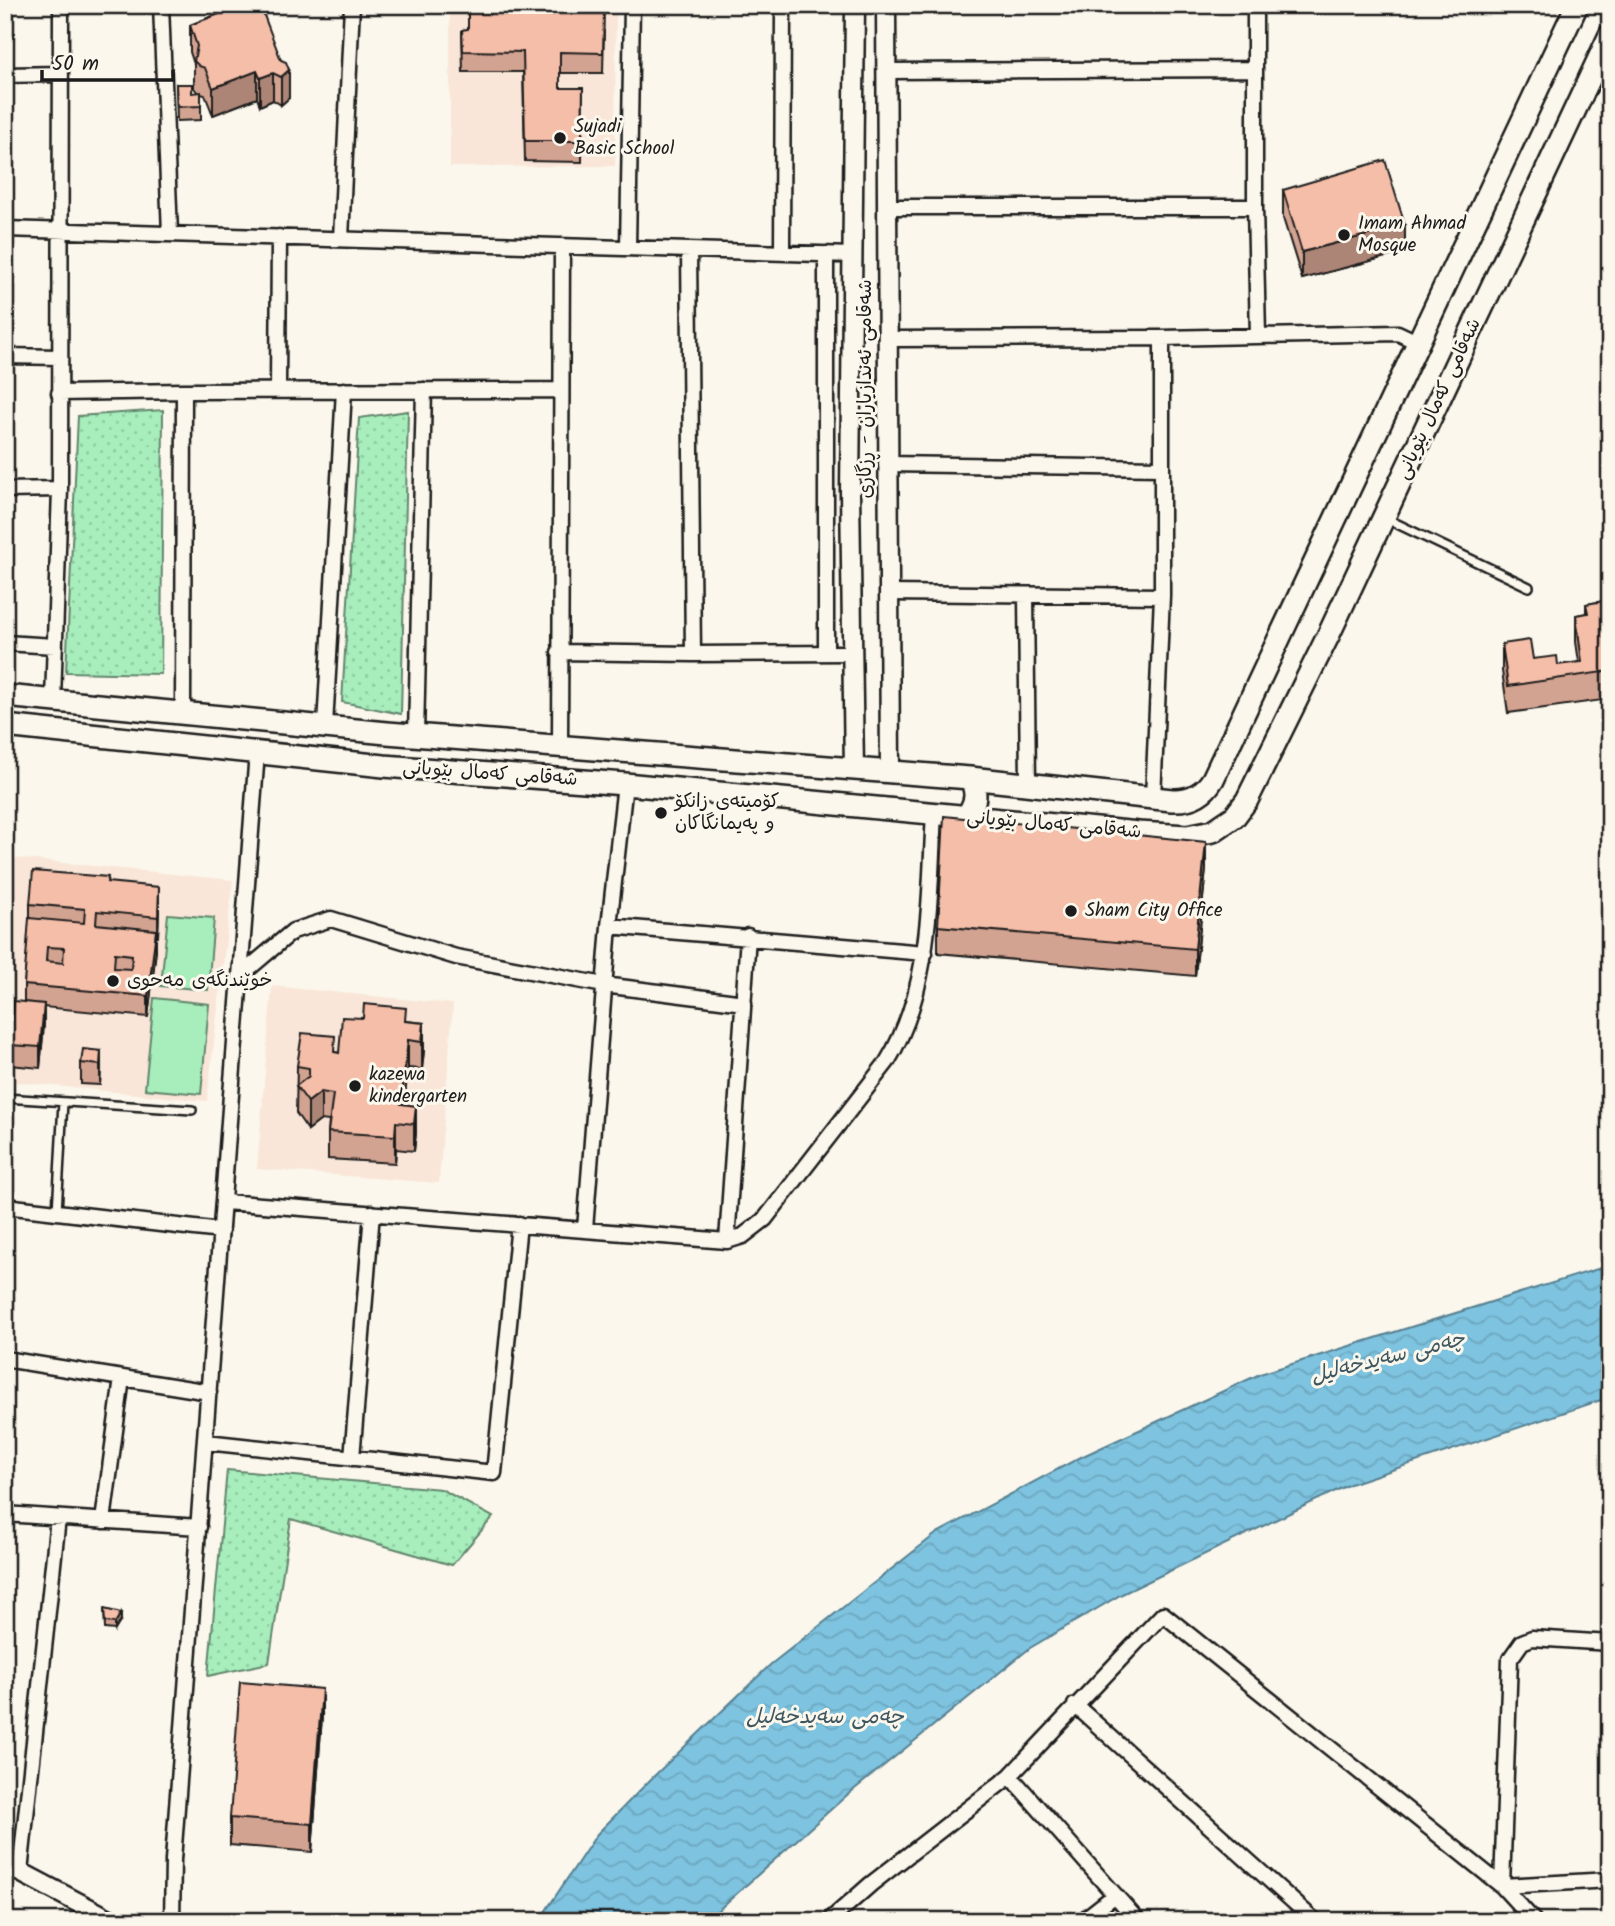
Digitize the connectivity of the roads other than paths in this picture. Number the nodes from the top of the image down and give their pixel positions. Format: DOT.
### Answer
graph roads {
  1 [pos="61,5"];
  2 [pos="161,5"];
  3 [pos="352,5"];
  4 [pos="632,5"];
  5 [pos="783,5"];
  6 [pos="855,5"];
  7 [pos="886,5"];
  8 [pos="1255,5"];
  9 [pos="1577,5"];
  10 [pos="1610,35"];
  11 [pos="1255,69"];
  12 [pos="886,72"];
  13 [pos="61,74"];
  14 [pos="5,75"];
  15 [pos="853,148"];
  16 [pos="886,148"];
  17 [pos="886,207"];
  18 [pos="1255,207"];
  19 [pos="5,229"];
  20 [pos="60,230"];
  21 [pos="170,233"];
  22 [pos="279,237"];
  23 [pos="341,239"];
  24 [pos="562,246"];
  25 [pos="628,248"];
  26 [pos="690,250"];
  27 [pos="782,253"];
  28 [pos="826,254"];
  29 [pos="852,255"];
  30 [pos="1258,335"];
  31 [pos="1163,338"];
  32 [pos="886,339"];
  33 [pos="1417,342"];
  34 [pos="5,356"];
  35 [pos="59,357"];
  36 [pos="278,390"];
  37 [pos="344,390"];
  38 [pos="424,390"];
  39 [pos="561,390"];
  40 [pos="184,391"];
  41 [pos="59,393"];
  42 [pos="886,464"];
  43 [pos="1162,468"];
  44 [pos="60,489"];
  45 [pos="5,490"];
  46 [pos="1384,517"];
  47 [pos="1529,587"];
  48 [pos="888,593"];
  49 [pos="1026,595"];
  50 [pos="1163,596"];
  51 [pos="5,643"];
  52 [pos="55,646"];
  53 [pos="559,652"];
  54 [pos="826,653"];
  55 [pos="852,653"];
  56 [pos="693,654"];
  57 [pos="5,696"];
  58 [pos="53,700"];
  59 [pos="183,712"];
  60 [pos="5,726"];
  61 [pos="324,726"];
  62 [pos="387,733"];
  63 [pos="416,735"];
  64 [pos="559,746"];
  65 [pos="257,752"];
  66 [pos="384,766"];
  67 [pos="853,770"];
  68 [pos="890,772"];
  69 [pos="970,778"];
  70 [pos="625,784"];
  71 [pos="1028,784"];
  72 [pos="1153,798"];
  73 [pos="934,813"];
  74 [pos="967,816"];
  75 [pos="609,926"];
  76 [pos="748,936"];
  77 [pos="925,953"];
  78 [pos="241,975"];
  79 [pos="604,985"];
  80 [pos="744,1003"];
  81 [pos="5,1098"];
  82 [pos="63,1102"];
  83 [pos="192,1110"];
  84 [pos="224,1202"];
  85 [pos="5,1206"];
  86 [pos="57,1212"];
  87 [pos="372,1213"];
  88 [pos="519,1224"];
  89 [pos="585,1229"];
  90 [pos="222,1231"];
  91 [pos="727,1241"];
  92 [pos="5,1359"];
  93 [pos="122,1378"];
  94 [pos="209,1392"];
  95 [pos="206,1442"];
  96 [pos="352,1458"];
  97 [pos="5,1514"];
  98 [pos="58,1518"];
  99 [pos="103,1521"];
  100 [pos="199,1527"];
  101 [pos="1610,1643"];
  102 [pos="1075,1705"];
  103 [pos="1010,1776"];
  104 [pos="13,1868"];
  105 [pos="1610,1880"];
  106 [pos="1502,1886"];
  107 [pos="1114,1896"];
  108 [pos="113,1921"];
  109 [pos="172,1921"];
  110 [pos="829,1921"];
  111 [pos="1082,1921"];
  112 [pos="1138,1921"];
  113 [pos="1315,1921"];
  114 [pos="1534,1921"];
  1 -- 13 [label="street"];
  2 -- 21 [label="street"];
  3 -- 23 [label="street"];
  4 -- 25 [label="street"];
  5 -- 27 [label="street"];
  6 -- 15 [label="street, شەقامی ئەندازیاران - ڕزگاری"];
  7 -- 12 [label="street, شەقامی ئەندازیاران - ڕزگاری"];
  8 -- 11 [label="street"];
  9 -- 33 [label="main road, شەقامی کەمال بێویانی"];
  10 -- 46 [label="main road, شەقامی کەمال بێویانی"];
  11 -- 12 [label="street"];
  11 -- 18 [label="street"];
  12 -- 16 [label="street, شەقامی ئەندازیاران - ڕزگاری"];
  13 -- 14 [label="street"];
  13 -- 20 [label="street"];
  15 -- 16 [label="street"];
  15 -- 29 [label="street, شەقامی ئەندازیاران - ڕزگاری"];
  16 -- 17 [label="street, شەقامی ئەندازیاران - ڕزگاری"];
  17 -- 18 [label="street"];
  17 -- 32 [label="street, شەقامی ئەندازیاران - ڕزگاری"];
  18 -- 30 [label="street"];
  19 -- 20 [label="street"];
  20 -- 21 [label="street"];
  20 -- 35 [label="street"];
  21 -- 22 [label="street"];
  22 -- 23 [label="street"];
  22 -- 36 [label="street"];
  23 -- 24 [label="street"];
  24 -- 25 [label="street"];
  24 -- 39 [label="street"];
  25 -- 26 [label="street"];
  26 -- 27 [label="street"];
  26 -- 56 [label="street"];
  27 -- 28 [label="street"];
  28 -- 29 [label="street"];
  28 -- 54 [label="street"];
  29 -- 55 [label="street, شەقامی ئەندازیاران - ڕزگاری"];
  30 -- 31 [label="street"];
  30 -- 33 [label="street"];
  31 -- 32 [label="street"];
  31 -- 43 [label="street"];
  32 -- 42 [label="street, شەقامی ئەندازیاران - ڕزگاری"];
  33 -- 72 [label="main road, شەقامی کەمال بێویانی"];
  34 -- 35 [label="street"];
  35 -- 41 [label="street"];
  36 -- 37 [label="street"];
  36 -- 40 [label="street"];
  37 -- 38 [label="street"];
  37 -- 61 [label="street"];
  38 -- 39 [label="street"];
  38 -- 63 [label="street"];
  39 -- 53 [label="street"];
  40 -- 41 [label="street"];
  40 -- 59 [label="street"];
  41 -- 44 [label="street"];
  42 -- 43 [label="street"];
  42 -- 48 [label="street, شەقامی ئەندازیاران - ڕزگاری"];
  43 -- 50 [label="street"];
  44 -- 45 [label="street"];
  44 -- 52 [label="street"];
  46 -- 47 [label="lane"];
  46 -- 74 [label="main road, شەقامی کەمال بێویانی"];
  48 -- 49 [label="street"];
  48 -- 68 [label="street, شەقامی ئەندازیاران - ڕزگاری"];
  49 -- 50 [label="street"];
  49 -- 71 [label="street"];
  50 -- 72 [label="street"];
  51 -- 52 [label="street"];
  52 -- 58 [label="street"];
  53 -- 56 [label="street"];
  53 -- 64 [label="street"];
  54 -- 55 [label="street"];
  54 -- 56 [label="street"];
  55 -- 67 [label="street, شەقامی ئەندازیاران - ڕزگاری"];
  57 -- 58 [label="main road, شەقامی کەمال بێویانی"];
  58 -- 59 [label="main road, شەقامی کەمال بێویانی"];
  59 -- 61 [label="main road, شەقامی کەمال بێویانی"];
  60 -- 65 [label="main road, شەقامی کەمال بێویانی"];
  61 -- 62 [label="main road, شەقامی کەمال بێویانی"];
  62 -- 63 [label="main road, شەقامی کەمال بێویانی"];
  62 -- 66 [label="main road"];
  63 -- 64 [label="main road, شەقامی کەمال بێویانی"];
  64 -- 67 [label="main road, شەقامی کەمال بێویانی"];
  65 -- 66 [label="main road, شەقامی کەمال بێویانی"];
  65 -- 78 [label="street"];
  66 -- 70 [label="main road, شەقامی کەمال بێویانی"];
  67 -- 68 [label="main road, شەقامی کەمال بێویانی"];
  68 -- 69 [label="main road, شەقامی کەمال بێویانی"];
  69 -- 71 [label="main road, شەقامی کەمال بێویانی"];
  69 -- 74 [label="main road"];
  70 -- 73 [label="main road, شەقامی کەمال بێویانی"];
  70 -- 75 [label="street"];
  71 -- 72 [label="main road, شەقامی کەمال بێویانی"];
  73 -- 74 [label="main road, شەقامی کەمال بێویانی"];
  73 -- 77 [label="street"];
  75 -- 76 [label="street"];
  75 -- 79 [label="street"];
  76 -- 77 [label="street"];
  76 -- 80 [label="street"];
  77 -- 91 [label="street"];
  78 -- 79 [label="street"];
  78 -- 84 [label="street"];
  79 -- 80 [label="street"];
  79 -- 89 [label="street"];
  80 -- 91 [label="street"];
  81 -- 82 [label="lane"];
  82 -- 83 [label="lane"];
  82 -- 86 [label="lane"];
  84 -- 87 [label="street"];
  84 -- 90 [label="street"];
  85 -- 86 [label="street"];
  86 -- 90 [label="street"];
  87 -- 88 [label="street"];
  87 -- 96 [label="street"];
  88 -- 89 [label="street"];
  88 -- 96 [label="street"];
  89 -- 91 [label="street"];
  90 -- 94 [label="street"];
  92 -- 93 [label="street"];
  93 -- 94 [label="street"];
  93 -- 99 [label="street"];
  94 -- 95 [label="street"];
  95 -- 96 [label="street"];
  95 -- 100 [label="street"];
  97 -- 98 [label="street"];
  98 -- 99 [label="street"];
  98 -- 104 [label="street"];
  99 -- 100 [label="street"];
  100 -- 109 [label="street"];
  101 -- 106 [label="street"];
  102 -- 103 [label="street"];
  102 -- 106 [label="street"];
  102 -- 113 [label="street"];
  103 -- 107 [label="street"];
  103 -- 110 [label="street"];
  104 -- 108 [label="street"];
  105 -- 106 [label="street"];
  106 -- 114 [label="street"];
  107 -- 111 [label="street"];
  107 -- 112 [label="street"];
}
